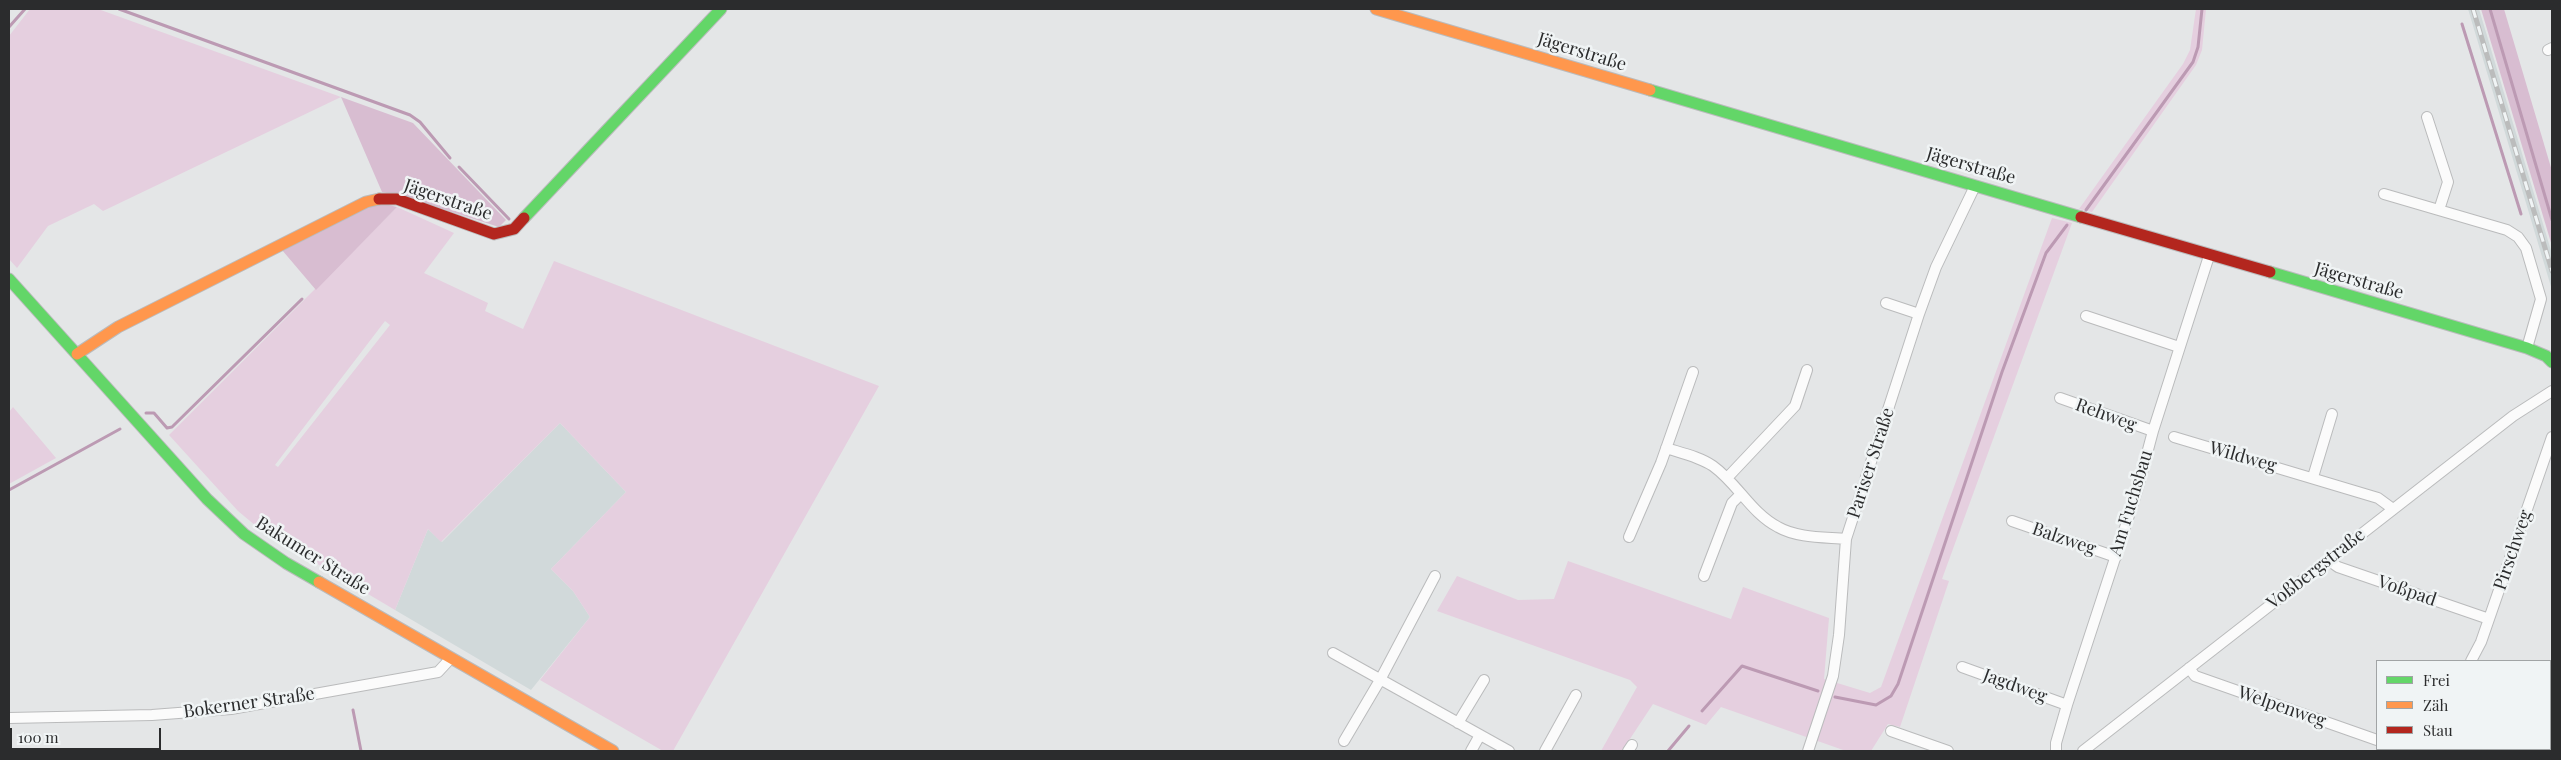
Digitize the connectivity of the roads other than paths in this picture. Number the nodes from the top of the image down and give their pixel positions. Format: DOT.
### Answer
graph roads {
  1 [pos="721,9"];
  2 [pos="1376,9"];
  3 [pos="2427,118"];
  4 [pos="1975,186"];
  5 [pos="2384,194"];
  6 [pos="2439,210"];
  7 [pos="2209,256"];
  8 [pos="9,279"];
  9 [pos="1886,303"];
  10 [pos="1918,314"];
  11 [pos="2086,316"];
  12 [pos="2179,347"];
  13 [pos="2526,348"];
  14 [pos="77,354"];
  15 [pos="2552,362"];
  16 [pos="1808,370"];
  17 [pos="1693,372"];
  18 [pos="2552,391"];
  19 [pos="2060,398"];
  20 [pos="2332,414"];
  21 [pos="2153,431"];
  22 [pos="2174,437"];
  23 [pos="2552,437"];
  24 [pos="1666,448"];
  25 [pos="2313,477"];
  26 [pos="1727,478"];
  27 [pos="1741,494"];
  28 [pos="2393,509"];
  29 [pos="2012,521"];
  30 [pos="1629,537"];
  31 [pos="1846,539"];
  32 [pos="2116,557"];
  33 [pos="2328,560"];
  34 [pos="1435,576"];
  35 [pos="1704,576"];
  36 [pos="2489,619"];
  37 [pos="1333,653"];
  38 [pos="451,658"];
  39 [pos="2471,660"];
  40 [pos="1962,667"];
  41 [pos="2189,668"];
  42 [pos="1380,680"];
  43 [pos="1484,680"];
  44 [pos="1576,695"];
  45 [pos="2067,705"];
  46 [pos="9,718"];
  47 [pos="1458,723"];
  48 [pos="1891,731"];
  49 [pos="1480,735"];
  50 [pos="2376,740"];
  51 [pos="1344,742"];
  52 [pos="613,751"];
  53 [pos="1471,751"];
  54 [pos="1509,751"];
  55 [pos="1545,751"];
  56 [pos="1808,751"];
  57 [pos="1948,751"];
  58 [pos="2056,751"];
  59 [pos="2083,751"];
  1 -- 14 [label="street, Jägerstraße"];
  2 -- 4 [label="street, Jägerstraße"];
  3 -- 6 [label="street"];
  4 -- 7 [label="street, Jägerstraße"];
  4 -- 10 [label="street, Pariser Straße"];
  5 -- 6 [label="street"];
  6 -- 13 [label="street"];
  7 -- 12 [label="street, Am Fuchsbau"];
  7 -- 13 [label="street, Jägerstraße"];
  8 -- 14 [label="street, Bakumer Straße"];
  9 -- 10 [label="street"];
  10 -- 31 [label="street, Pariser Straße"];
  11 -- 12 [label="street"];
  12 -- 21 [label="street, Am Fuchsbau"];
  13 -- 15 [label="street, Jägerstraße"];
  14 -- 38 [label="street, Bakumer Straße"];
  16 -- 26 [label="street"];
  17 -- 24 [label="street"];
  18 -- 28 [label="street, Voßbergstraße"];
  19 -- 21 [label="street, Rehweg"];
  20 -- 25 [label="street"];
  21 -- 32 [label="street, Am Fuchsbau"];
  22 -- 25 [label="street, Wildweg"];
  23 -- 36 [label="street, Pirschweg"];
  24 -- 26 [label="street"];
  24 -- 30 [label="street"];
  25 -- 28 [label="street, Wildweg"];
  26 -- 27 [label="street"];
  27 -- 31 [label="street"];
  27 -- 35 [label="street"];
  28 -- 33 [label="street, Voßbergstraße"];
  29 -- 32 [label="street, Balzweg"];
  31 -- 56 [label="street, Pariser Straße"];
  32 -- 45 [label="street, Am Fuchsbau"];
  33 -- 36 [label="street, Voßpad"];
  33 -- 41 [label="street, Voßbergstraße"];
  34 -- 42 [label="street"];
  36 -- 39 [label="street, Pirschweg"];
  37 -- 42 [label="street"];
  38 -- 46 [label="street, Bokerner Straße"];
  38 -- 52 [label="street, Bakumer Straße"];
  40 -- 45 [label="street, Jagdweg"];
  41 -- 50 [label="street, Welpenweg"];
  41 -- 59 [label="street, Voßbergstraße"];
  42 -- 47 [label="street"];
  42 -- 51 [label="street"];
  43 -- 47 [label="street"];
  44 -- 55 [label="street"];
  45 -- 58 [label="street, Am Fuchsbau"];
  47 -- 49 [label="street"];
  48 -- 57 [label="street"];
  49 -- 53 [label="street"];
  49 -- 54 [label="street"];
}
